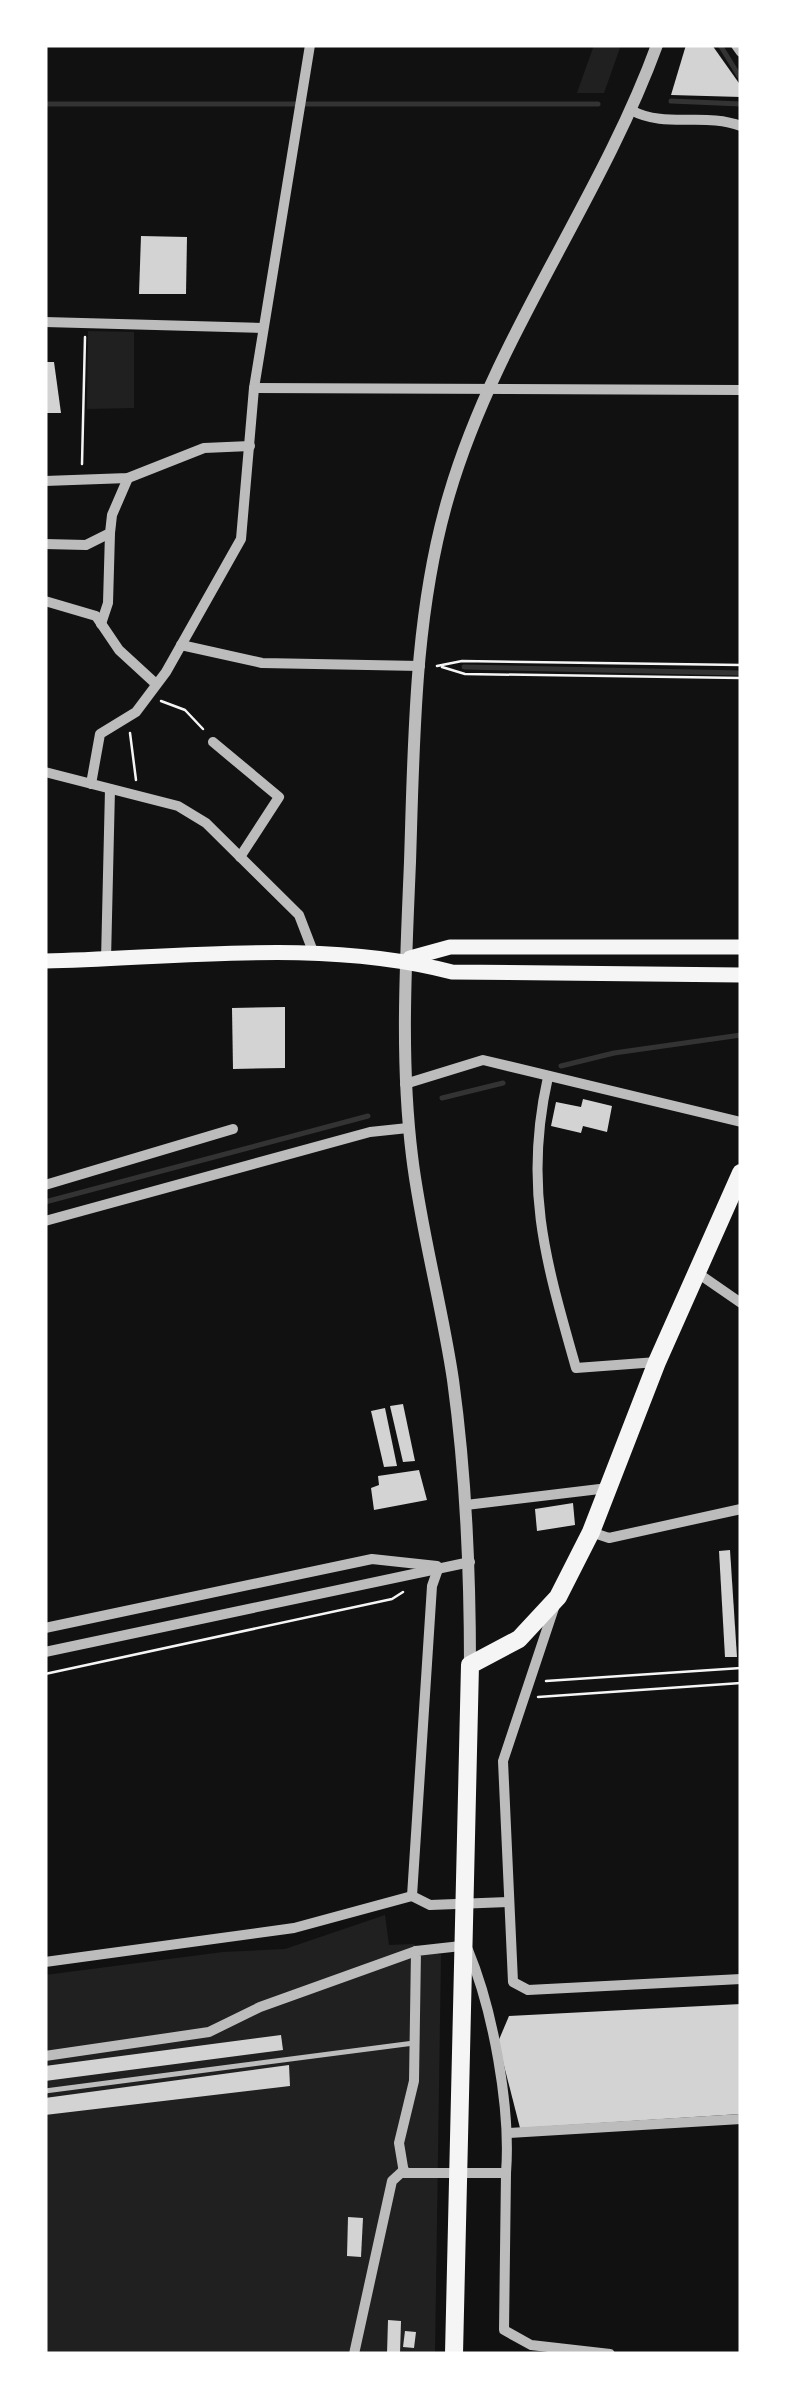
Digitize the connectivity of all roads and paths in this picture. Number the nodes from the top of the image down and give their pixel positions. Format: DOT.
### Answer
graph roads {
  1 [pos="310,45"];
  2 [pos="657,45"];
  3 [pos="736,45"];
  4 [pos="741,52"];
  5 [pos="631,110"];
  6 [pos="741,126"];
  7 [pos="45,322"];
  8 [pos="85,323"];
  9 [pos="264,328"];
  10 [pos="254,388"];
  11 [pos="741,390"];
  12 [pos="486,392"];
  13 [pos="250,446"];
  14 [pos="128,478"];
  15 [pos="82,480"];
  16 [pos="45,481"];
  17 [pos="110,533"];
  18 [pos="45,544"];
  19 [pos="45,602"];
  20 [pos="101,624"];
  21 [pos="181,645"];
  22 [pos="741,664"];
  23 [pos="420,666"];
  24 [pos="440,666"];
  25 [pos="741,678"];
  26 [pos="156,684"];
  27 [pos="148,695"];
  28 [pos="128,716"];
  29 [pos="213,742"];
  30 [pos="45,772"];
  31 [pos="91,784"];
  32 [pos="110,789"];
  33 [pos="138,796"];
  34 [pos="240,857"];
  35 [pos="741,947"];
  36 [pos="314,954"];
  37 [pos="406,959"];
  38 [pos="106,960"];
  39 [pos="45,962"];
  40 [pos="741,975"];
  41 [pos="548,1077"];
  42 [pos="405,1084"];
  43 [pos="741,1122"];
  44 [pos="408,1128"];
  45 [pos="233,1129"];
  46 [pos="741,1173"];
  47 [pos="45,1185"];
  48 [pos="733,1207"];
  49 [pos="45,1221"];
  50 [pos="695,1272"];
  51 [pos="741,1303"];
  52 [pos="657,1362"];
  53 [pos="608,1488"];
  54 [pos="466,1505"];
  55 [pos="741,1509"];
  56 [pos="592,1532"];
  57 [pos="470,1562"];
  58 [pos="441,1568"];
  59 [pos="407,1589"];
  60 [pos="558,1597"];
  61 [pos="45,1628"];
  62 [pos="45,1652"];
  63 [pos="470,1665"];
  64 [pos="741,1668"];
  65 [pos="45,1674"];
  66 [pos="530,1682"];
  67 [pos="741,1683"];
  68 [pos="525,1698"];
  69 [pos="412,1896"];
  70 [pos="508,1902"];
  71 [pos="462,1934"];
  72 [pos="416,1951"];
  73 [pos="45,1962"];
  74 [pos="741,1979"];
  75 [pos="416,2043"];
  76 [pos="45,2056"];
  77 [pos="45,2091"];
  78 [pos="741,2119"];
  79 [pos="509,2133"];
  80 [pos="404,2170"];
  81 [pos="506,2173"];
  82 [pos="354,2354"];
  83 [pos="454,2354"];
  84 [pos="610,2354"];
  1 -- 9 [label="street"];
  2 -- 5 [label="street"];
  3 -- 4 [label="street"];
  5 -- 6 [label="street"];
  5 -- 12 [label="street"];
  7 -- 8 [label="street"];
  8 -- 9 [label="street"];
  8 -- 15 [label="path"];
  9 -- 10 [label="street"];
  10 -- 12 [label="street"];
  10 -- 13 [label="street"];
  11 -- 12 [label="street"];
  12 -- 23 [label="street"];
  13 -- 14 [label="street"];
  13 -- 21 [label="street"];
  14 -- 15 [label="street"];
  14 -- 17 [label="street"];
  15 -- 16 [label="street"];
  17 -- 18 [label="street"];
  17 -- 20 [label="street"];
  19 -- 20 [label="street"];
  20 -- 26 [label="street"];
  21 -- 23 [label="street"];
  21 -- 26 [label="street"];
  22 -- 24 [label="path"];
  23 -- 24 [label="path"];
  23 -- 37 [label="street"];
  24 -- 25 [label="path"];
  26 -- 27 [label="street"];
  27 -- 28 [label="street"];
  27 -- 29 [label="path"];
  28 -- 31 [label="street"];
  28 -- 33 [label="path"];
  29 -- 34 [label="street"];
  30 -- 31 [label="street"];
  31 -- 32 [label="street"];
  32 -- 33 [label="street"];
  32 -- 38 [label="street"];
  33 -- 34 [label="street"];
  34 -- 36 [label="street"];
  35 -- 37 [label="main road"];
  36 -- 37 [label="main road"];
  36 -- 38 [label="main road"];
  37 -- 40 [label="main road"];
  37 -- 42 [label="street"];
  38 -- 39 [label="main road"];
  41 -- 42 [label="street"];
  41 -- 43 [label="street"];
  41 -- 52 [label="street"];
  42 -- 44 [label="street"];
  44 -- 49 [label="street"];
  44 -- 54 [label="street"];
  45 -- 47 [label="street"];
  46 -- 48 [label="main road"];
  48 -- 50 [label="main road"];
  50 -- 51 [label="street"];
  50 -- 52 [label="main road"];
  52 -- 53 [label="main road"];
  53 -- 54 [label="street"];
  53 -- 56 [label="main road"];
  54 -- 57 [label="street"];
  55 -- 56 [label="street"];
  56 -- 60 [label="main road"];
  57 -- 58 [label="street"];
  57 -- 63 [label="street"];
  58 -- 61 [label="street"];
  58 -- 62 [label="street"];
  58 -- 69 [label="street"];
  59 -- 65 [label="path"];
  60 -- 63 [label="main road"];
  60 -- 66 [label="street"];
  63 -- 71 [label="main road"];
  64 -- 66 [label="path"];
  66 -- 68 [label="street"];
  67 -- 68 [label="path"];
  68 -- 70 [label="street"];
  69 -- 70 [label="street"];
  69 -- 73 [label="street"];
  70 -- 74 [label="street"];
  71 -- 72 [label="street"];
  71 -- 79 [label="street"];
  71 -- 83 [label="main road"];
  72 -- 75 [label="street"];
  72 -- 76 [label="street"];
  75 -- 77 [label="lane"];
  75 -- 80 [label="street"];
  78 -- 79 [label="street"];
  79 -- 81 [label="street"];
  80 -- 81 [label="street"];
  80 -- 82 [label="street"];
  81 -- 84 [label="street"];
}
